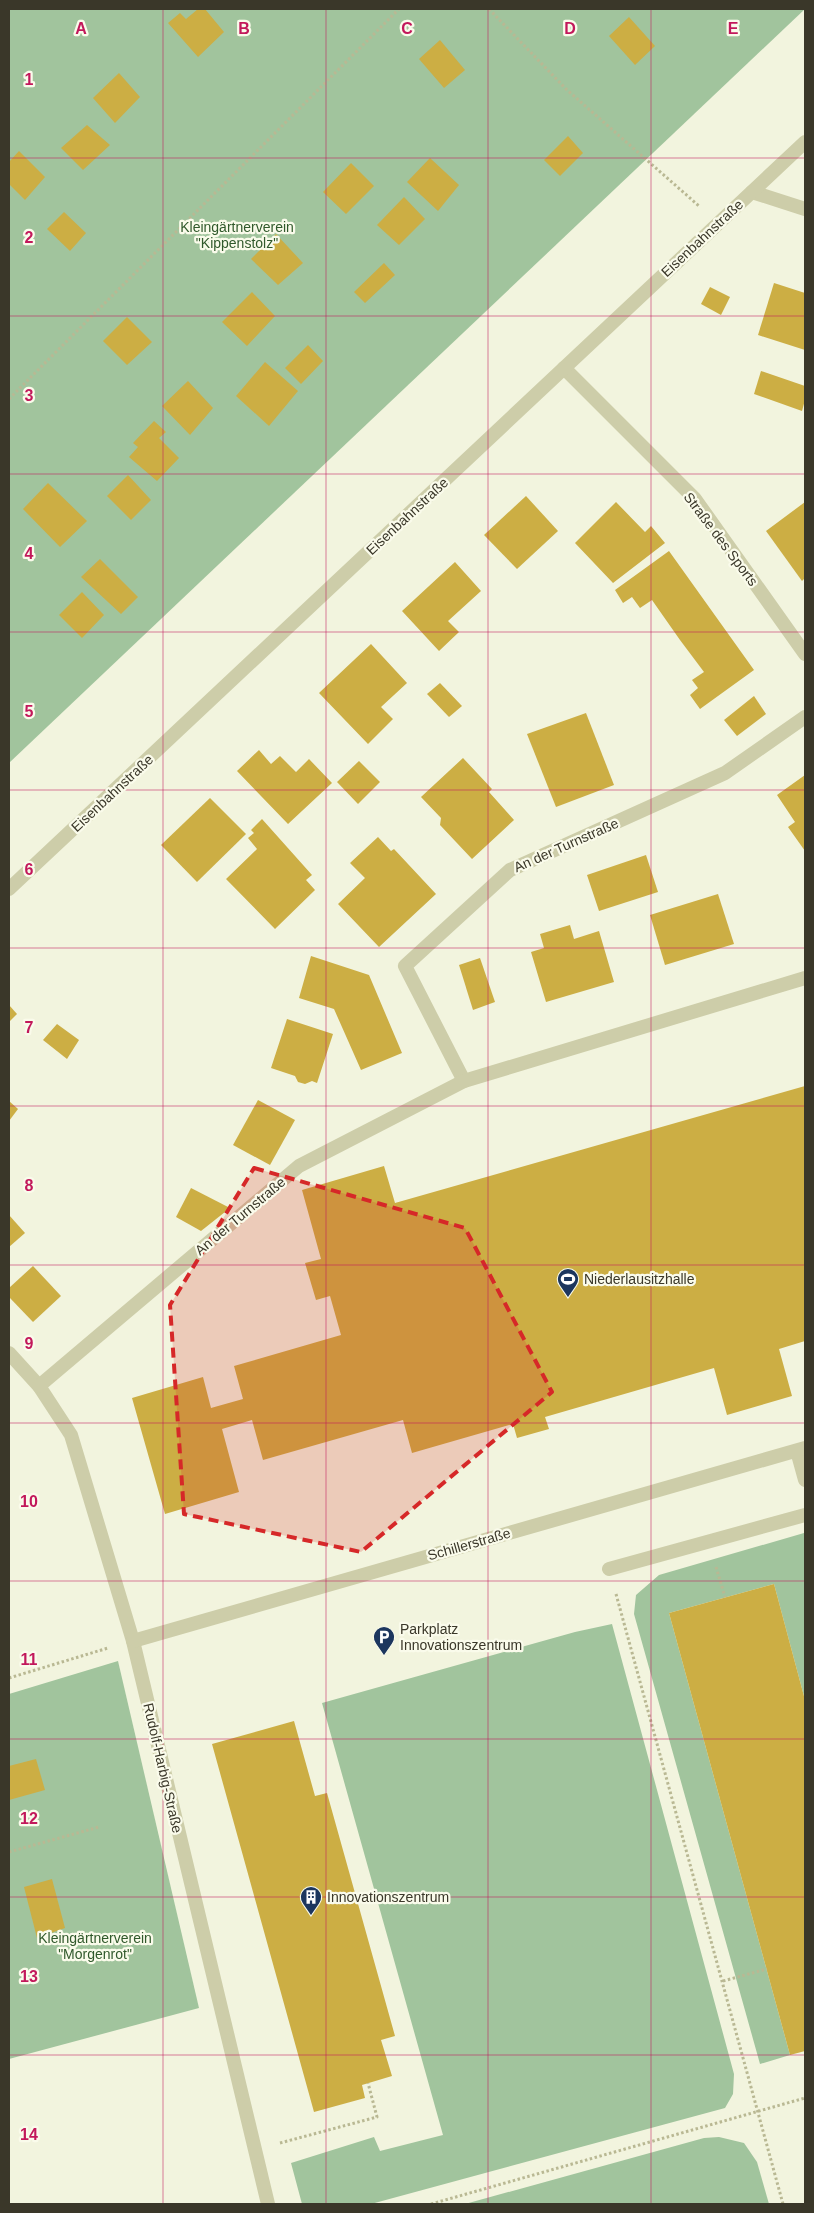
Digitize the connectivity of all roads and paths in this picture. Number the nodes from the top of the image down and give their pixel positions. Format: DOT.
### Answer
graph roads {
  1 [pos="399,9"];
  2 [pos="489,9"];
  3 [pos="805,142"];
  4 [pos="752,192"];
  5 [pos="805,209"];
  6 [pos="718,223"];
  7 [pos="564,368"];
  8 [pos="9,399"];
  9 [pos="805,654"];
  10 [pos="805,717"];
  11 [pos="9,890"];
  12 [pos="805,978"];
  13 [pos="464,1081"];
  14 [pos="9,1353"];
  15 [pos="38,1386"];
  16 [pos="801,1450"];
  17 [pos="805,1480"];
  18 [pos="805,1515"];
  19 [pos="610,1569"];
  20 [pos="132,1641"];
  21 [pos="9,1678"];
  22 [pos="99,1827"];
  23 [pos="9,1852"];
  24 [pos="767,1969"];
  25 [pos="724,1982"];
  26 [pos="368,2083"];
  27 [pos="805,2098"];
  28 [pos="758,2111"];
  29 [pos="256,2150"];
  30 [pos="268,2204"];
  31 [pos="431,2204"];
  32 [pos="783,2204"];
  1 -- 8 [label="path"];
  2 -- 6 [label="path"];
  3 -- 4 [label="street, Eisenbahnstraße"];
  4 -- 5 [label="street"];
  4 -- 6 [label="street, Eisenbahnstraße"];
  6 -- 7 [label="street, Eisenbahnstraße"];
  7 -- 9 [label="street, Straße des Sports"];
  7 -- 11 [label="street, Eisenbahnstraße"];
  10 -- 13 [label="street, An der Turnstraße"];
  12 -- 13 [label="street, An der Turnstraße"];
  13 -- 15 [label="street, An der Turnstraße"];
  14 -- 15 [label="street, Rudolf-Harbig-Straße"];
  15 -- 20 [label="street, Rudolf-Harbig-Straße"];
  16 -- 17 [label="street"];
  16 -- 20 [label="street, Schillerstraße"];
  18 -- 19 [label="street"];
  19 -- 25 [label="path"];
  20 -- 21 [label="path"];
  20 -- 29 [label="street, Rudolf-Harbig-Straße"];
  22 -- 23 [label="path"];
  24 -- 25 [label="path"];
  25 -- 28 [label="path"];
  26 -- 29 [label="path"];
  27 -- 28 [label="path"];
  28 -- 31 [label="path"];
  28 -- 32 [label="path"];
  29 -- 30 [label="street, Rudolf-Harbig-Straße"];
}
